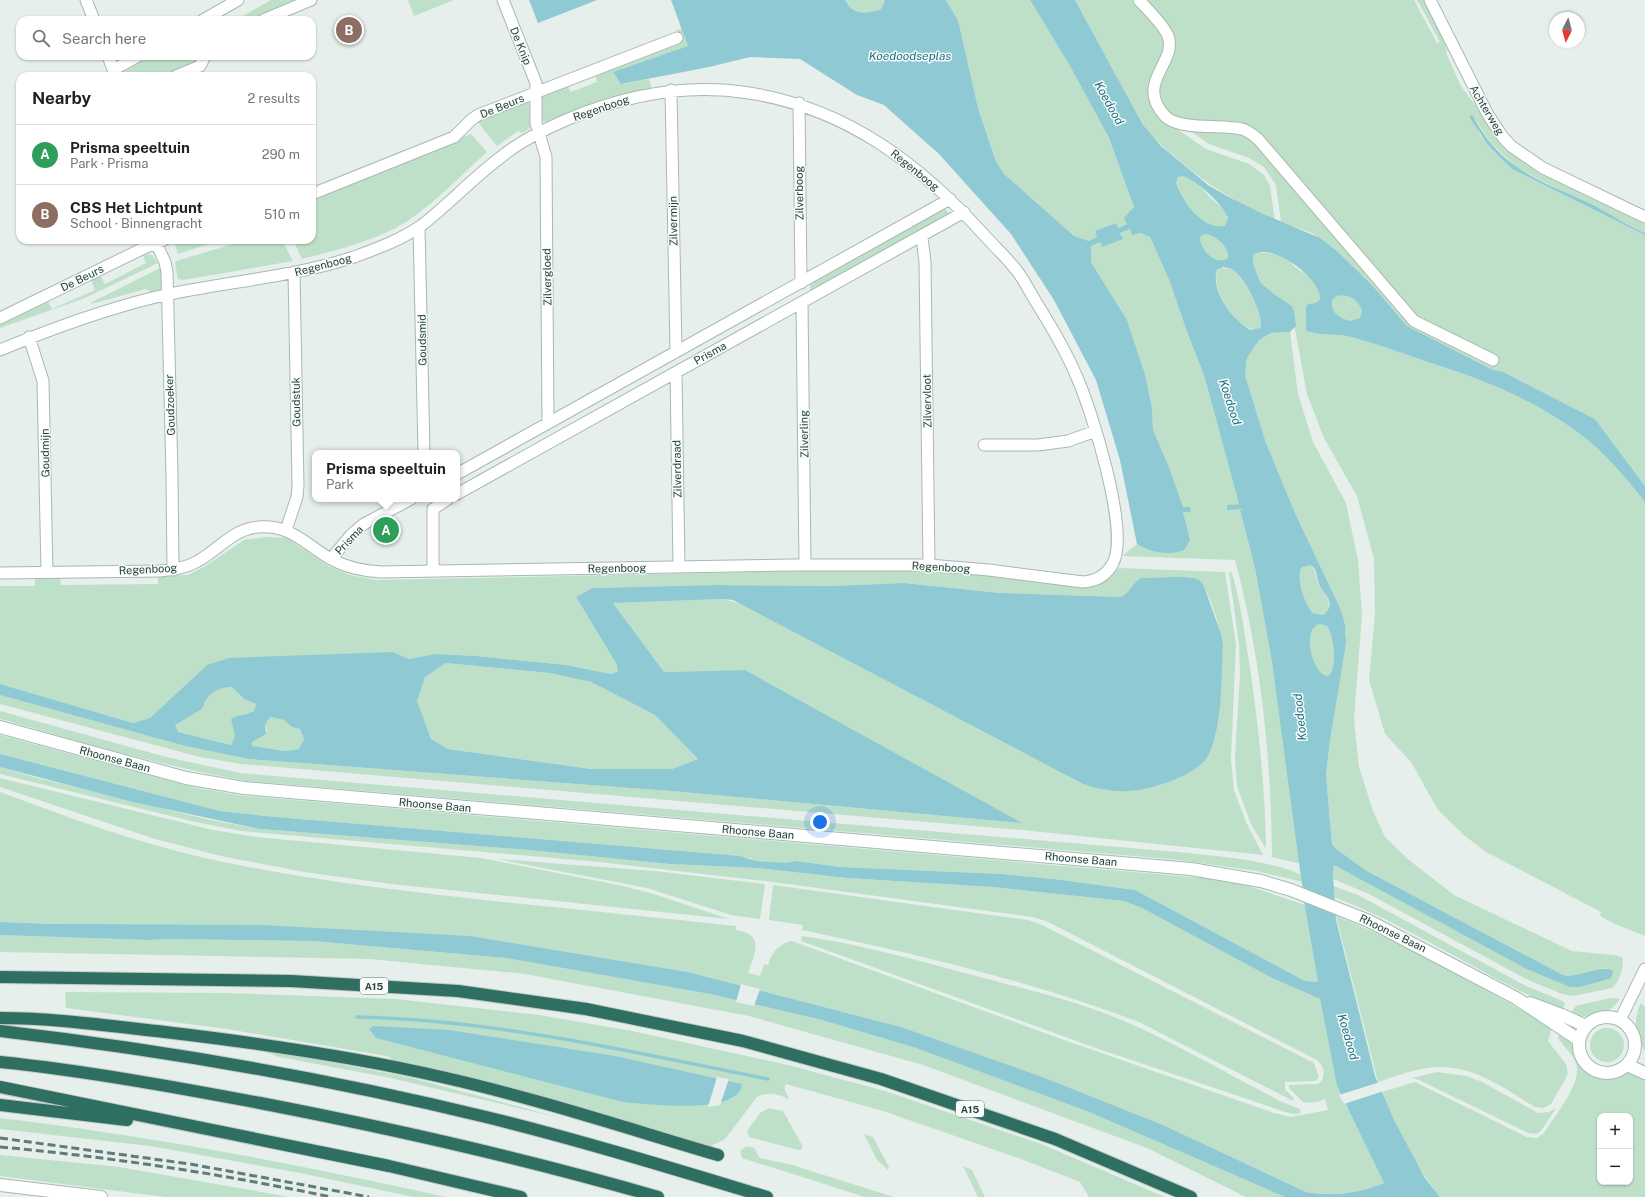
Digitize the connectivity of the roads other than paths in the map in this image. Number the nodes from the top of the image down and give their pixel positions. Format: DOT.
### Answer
graph roads {
  1 [pos="86,0"];
  2 [pos="238,0"];
  3 [pos="311,0"];
  4 [pos="503,0"];
  5 [pos="1139,0"];
  6 [pos="1430,0"];
  7 [pos="92,16"];
  8 [pos="210,16"];
  9 [pos="273,16"];
  10 [pos="677,38"];
  11 [pos="109,60"];
  12 [pos="132,60"];
  13 [pos="203,60"];
  14 [pos="114,72"];
  15 [pos="115,72"];
  16 [pos="186,72"];
  17 [pos="671,90"];
  18 [pos="536,92"];
  19 [pos="799,103"];
  20 [pos="538,133"];
  21 [pos="316,192"];
  22 [pos="950,199"];
  23 [pos="964,212"];
  24 [pos="1645,216"];
  25 [pos="419,227"];
  26 [pos="922,237"];
  27 [pos="156,244"];
  28 [pos="160,244"];
  29 [pos="294,272"];
  30 [pos="801,283"];
  31 [pos="167,295"];
  32 [pos="802,303"];
  33 [pos="0,318"];
  34 [pos="29,337"];
  35 [pos="0,350"];
  36 [pos="676,351"];
  37 [pos="1493,360"];
  38 [pos="676,372"];
  39 [pos="548,423"];
  40 [pos="1096,431"];
  41 [pos="984,445"];
  42 [pos="424,450"];
  43 [pos="460,472"];
  44 [pos="460,492"];
  45 [pos="405,502"];
  46 [pos="443,502"];
  47 [pos="286,530"];
  48 [pos="331,559"];
  49 [pos="806,565"];
  50 [pos="929,565"];
  51 [pos="679,566"];
  52 [pos="173,570"];
  53 [pos="434,571"];
  54 [pos="47,572"];
  55 [pos="0,573"];
  56 [pos="2,727"];
  57 [pos="1645,969"];
  58 [pos="0,977"];
  59 [pos="1516,998"];
  60 [pos="0,1018"];
  61 [pos="1620,1020"];
  62 [pos="1586,1026"];
  63 [pos="0,1031"];
  64 [pos="1579,1040"];
  65 [pos="1640,1054"];
  66 [pos="0,1062"];
  67 [pos="1627,1065"];
  68 [pos="1645,1073"];
  69 [pos="0,1087"];
  70 [pos="0,1105"];
  71 [pos="200,1129"];
  72 [pos="718,1155"];
  73 [pos="0,1185"];
  74 [pos="101,1197"];
  75 [pos="521,1197"];
  76 [pos="658,1197"];
  77 [pos="767,1197"];
  78 [pos="1191,1197"];
  1 -- 7 [label="street"];
  2 -- 8 [label="street"];
  3 -- 9 [label="street"];
  4 -- 18 [label="street, De Knip"];
  5 -- 37 [label="street"];
  6 -- 24 [label="street, Achterweg"];
  10 -- 18 [label="street, De Beurs"];
  11 -- 14 [label="street"];
  12 -- 15 [label="street"];
  13 -- 16 [label="street"];
  17 -- 19 [label="street, Regenboog"];
  17 -- 20 [label="street, Regenboog"];
  17 -- 36 [label="street, Zilvermijn"];
  18 -- 20 [label="street, De Knip"];
  18 -- 21 [label="street, De Beurs"];
  19 -- 22 [label="street, Regenboog"];
  19 -- 30 [label="street, Zilverboog"];
  20 -- 25 [label="street, Regenboog"];
  20 -- 39 [label="street, Zilvergloed"];
  22 -- 23 [label="street, Regenboog"];
  22 -- 30 [label="street, Prisma"];
  23 -- 26 [label="street, Prisma"];
  23 -- 40 [label="street, Regenboog"];
  25 -- 29 [label="street, Regenboog"];
  25 -- 42 [label="street, Goudsmid"];
  26 -- 32 [label="street, Prisma"];
  26 -- 50 [label="street, Zilvervloot"];
  27 -- 33 [label="street, De Beurs"];
  28 -- 31 [label="street, Goudzoeker"];
  29 -- 31 [label="street, Regenboog"];
  29 -- 47 [label="street, Goudstuk"];
  30 -- 36 [label="street, Prisma"];
  31 -- 34 [label="street, Regenboog"];
  31 -- 52 [label="street, Goudzoeker"];
  32 -- 38 [label="street, Prisma"];
  32 -- 49 [label="street, Zilverling"];
  34 -- 35 [label="street, Regenboog"];
  34 -- 54 [label="street, Goudmijn"];
  36 -- 39 [label="street, Prisma"];
  38 -- 44 [label="street, Prisma"];
  38 -- 51 [label="street, Zilverdraad"];
  39 -- 43 [label="street, Prisma"];
  40 -- 41 [label="street"];
  40 -- 50 [label="street, Regenboog"];
  45 -- 48 [label="street, Prisma"];
  46 -- 53 [label="street"];
  47 -- 48 [label="street, Regenboog"];
  47 -- 52 [label="street, Regenboog"];
  48 -- 53 [label="street, Regenboog"];
  49 -- 50 [label="street, Regenboog"];
  49 -- 51 [label="street, Regenboog"];
  51 -- 53 [label="street, Regenboog"];
  52 -- 54 [label="street, Regenboog"];
  54 -- 55 [label="street, Regenboog"];
  56 -- 59 [label="main road, Rhoonse Baan"];
  57 -- 61 [label="street"];
  58 -- 78 [label="highway, A15"];
  59 -- 62 [label="main road, Rhoonse Baan"];
  59 -- 64 [label="main road, Rhoonse Baan"];
  60 -- 72 [label="highway"];
  61 -- 62 [label="main road"];
  61 -- 65 [label="main road"];
  62 -- 64 [label="main road"];
  63 -- 77 [label="highway"];
  64 -- 67 [label="main road"];
  65 -- 67 [label="main road"];
  66 -- 76 [label="highway"];
  67 -- 68 [label="main road"];
  69 -- 71 [label="highway"];
  70 -- 71 [label="highway"];
  71 -- 75 [label="highway"];
  73 -- 74 [label="main road"];
}
